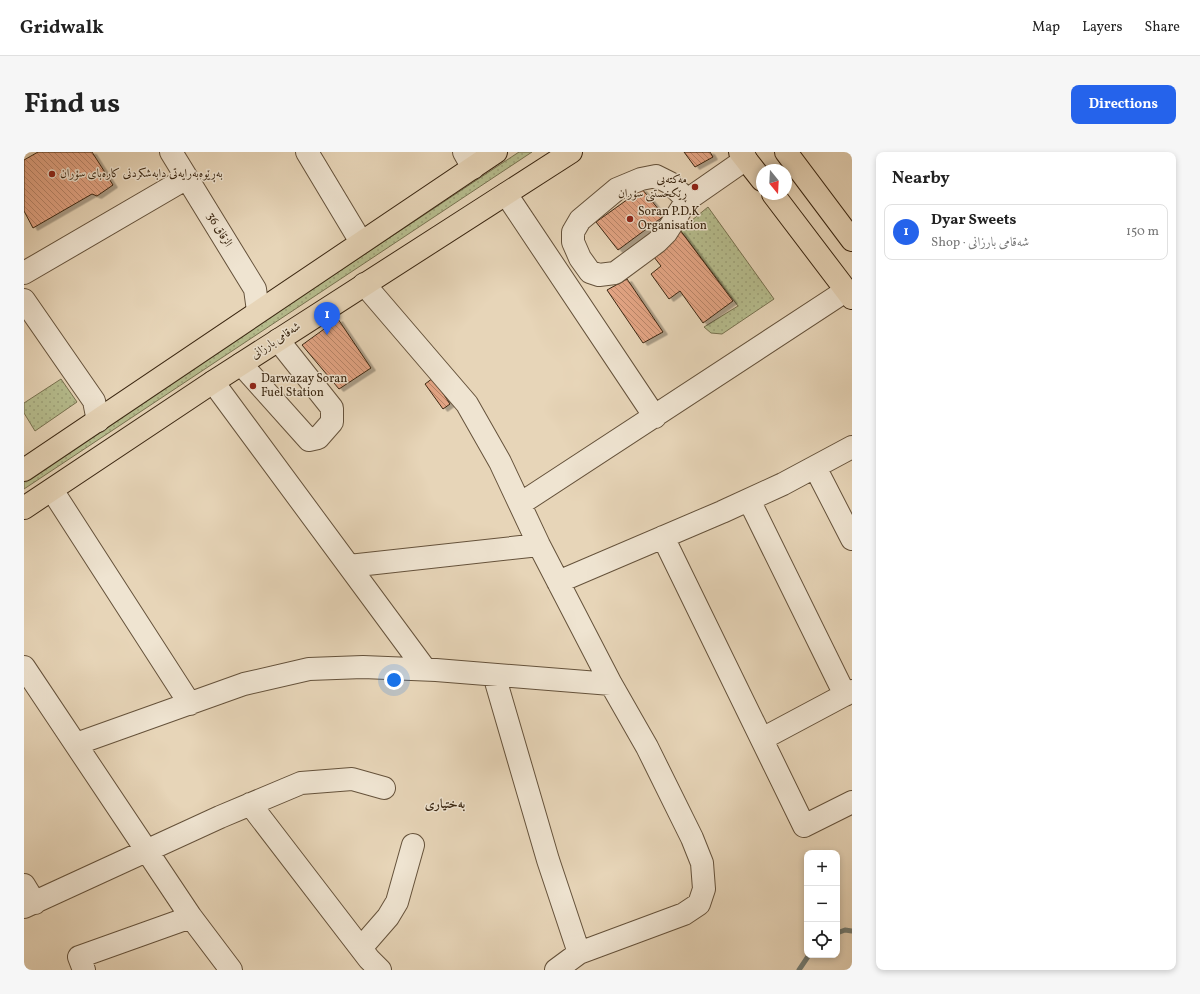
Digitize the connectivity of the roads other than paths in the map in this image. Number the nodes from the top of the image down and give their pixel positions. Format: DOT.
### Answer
graph roads {
  1 [pos="171,152"];
  2 [pos="307,152"];
  3 [pos="496,152"];
  4 [pos="571,152"];
  5 [pos="786,152"];
  6 [pos="743,156"];
  7 [pos="469,160"];
  8 [pos="756,172"];
  9 [pos="187,178"];
  10 [pos="506,194"];
  11 [pos="687,200"];
  12 [pos="778,200"];
  13 [pos="852,240"];
  14 [pos="361,242"];
  15 [pos="24,273"];
  16 [pos="364,284"];
  17 [pos="850,294"];
  18 [pos="24,300"];
  19 [pos="258,312"];
  20 [pos="278,340"];
  21 [pos="241,364"];
  22 [pos="213,382"];
  23 [pos="655,417"];
  24 [pos="98,420"];
  25 [pos="852,447"];
  26 [pos="815,467"];
  27 [pos="24,470"];
  28 [pos="52,490"];
  29 [pos="749,500"];
  30 [pos="520,504"];
  31 [pos="24,508"];
  32 [pos="663,537"];
  33 [pos="852,539"];
  34 [pos="539,545"];
  35 [pos="349,566"];
  36 [pos="558,582"];
  37 [pos="24,667"];
  38 [pos="425,669"];
  39 [pos="494,675"];
  40 [pos="611,684"];
  41 [pos="848,693"];
  42 [pos="190,704"];
  43 [pos="762,739"];
  44 [pos="76,744"];
  45 [pos="384,788"];
  46 [pos="852,802"];
  47 [pos="250,804"];
  48 [pos="413,845"];
  49 [pos="147,851"];
  50 [pos="28,898"];
  51 [pos="191,917"];
  52 [pos="361,948"];
  53 [pos="579,953"];
  54 [pos="84,970"];
  55 [pos="231,970"];
  56 [pos="380,970"];
  57 [pos="556,970"];
  1 -- 9 [label="street, الزقاق 36"];
  2 -- 14 [label="street"];
  3 -- 7 [label="main road"];
  4 -- 10 [label="main road, شەقامی بارزانی"];
  5 -- 13 [label="main road"];
  6 -- 8 [label="main road"];
  6 -- 11 [label="street"];
  7 -- 14 [label="main road"];
  9 -- 15 [label="street"];
  9 -- 19 [label="street, الزقاق 36"];
  10 -- 16 [label="main road, شەقامی بارزانی"];
  10 -- 23 [label="street"];
  11 -- 11 [label="street"];
  12 -- 17 [label="main road"];
  14 -- 19 [label="main road"];
  16 -- 20 [label="main road, شەقامی بارزانی"];
  16 -- 30 [label="street"];
  17 -- 23 [label="street"];
  18 -- 24 [label="street"];
  19 -- 24 [label="main road"];
  20 -- 21 [label="main road, شەقامی بارزانی"];
  20 -- 21 [label="street"];
  21 -- 22 [label="main road, شەقامی بارزانی"];
  22 -- 28 [label="main road, شەقامی بارزانی"];
  22 -- 35 [label="street"];
  23 -- 30 [label="street"];
  24 -- 27 [label="main road"];
  25 -- 26 [label="street"];
  26 -- 29 [label="street"];
  26 -- 33 [label="street"];
  28 -- 31 [label="main road, شەقامی بارزانی"];
  28 -- 42 [label="street"];
  29 -- 32 [label="street"];
  29 -- 41 [label="street"];
  30 -- 34 [label="street"];
  32 -- 36 [label="street"];
  32 -- 43 [label="street"];
  34 -- 35 [label="street"];
  34 -- 36 [label="street"];
  35 -- 38 [label="street"];
  36 -- 40 [label="street"];
  37 -- 44 [label="street"];
  38 -- 39 [label="street"];
  38 -- 42 [label="street"];
  39 -- 40 [label="street"];
  39 -- 53 [label="street"];
  40 -- 53 [label="street"];
  41 -- 43 [label="street"];
  42 -- 44 [label="street"];
  43 -- 46 [label="street"];
  44 -- 49 [label="street"];
  45 -- 47 [label="street"];
  47 -- 49 [label="street"];
  47 -- 52 [label="street"];
  48 -- 52 [label="street"];
  49 -- 50 [label="street"];
  49 -- 51 [label="street"];
  51 -- 54 [label="street"];
  51 -- 55 [label="street"];
  52 -- 56 [label="street"];
  53 -- 57 [label="street"];
}
